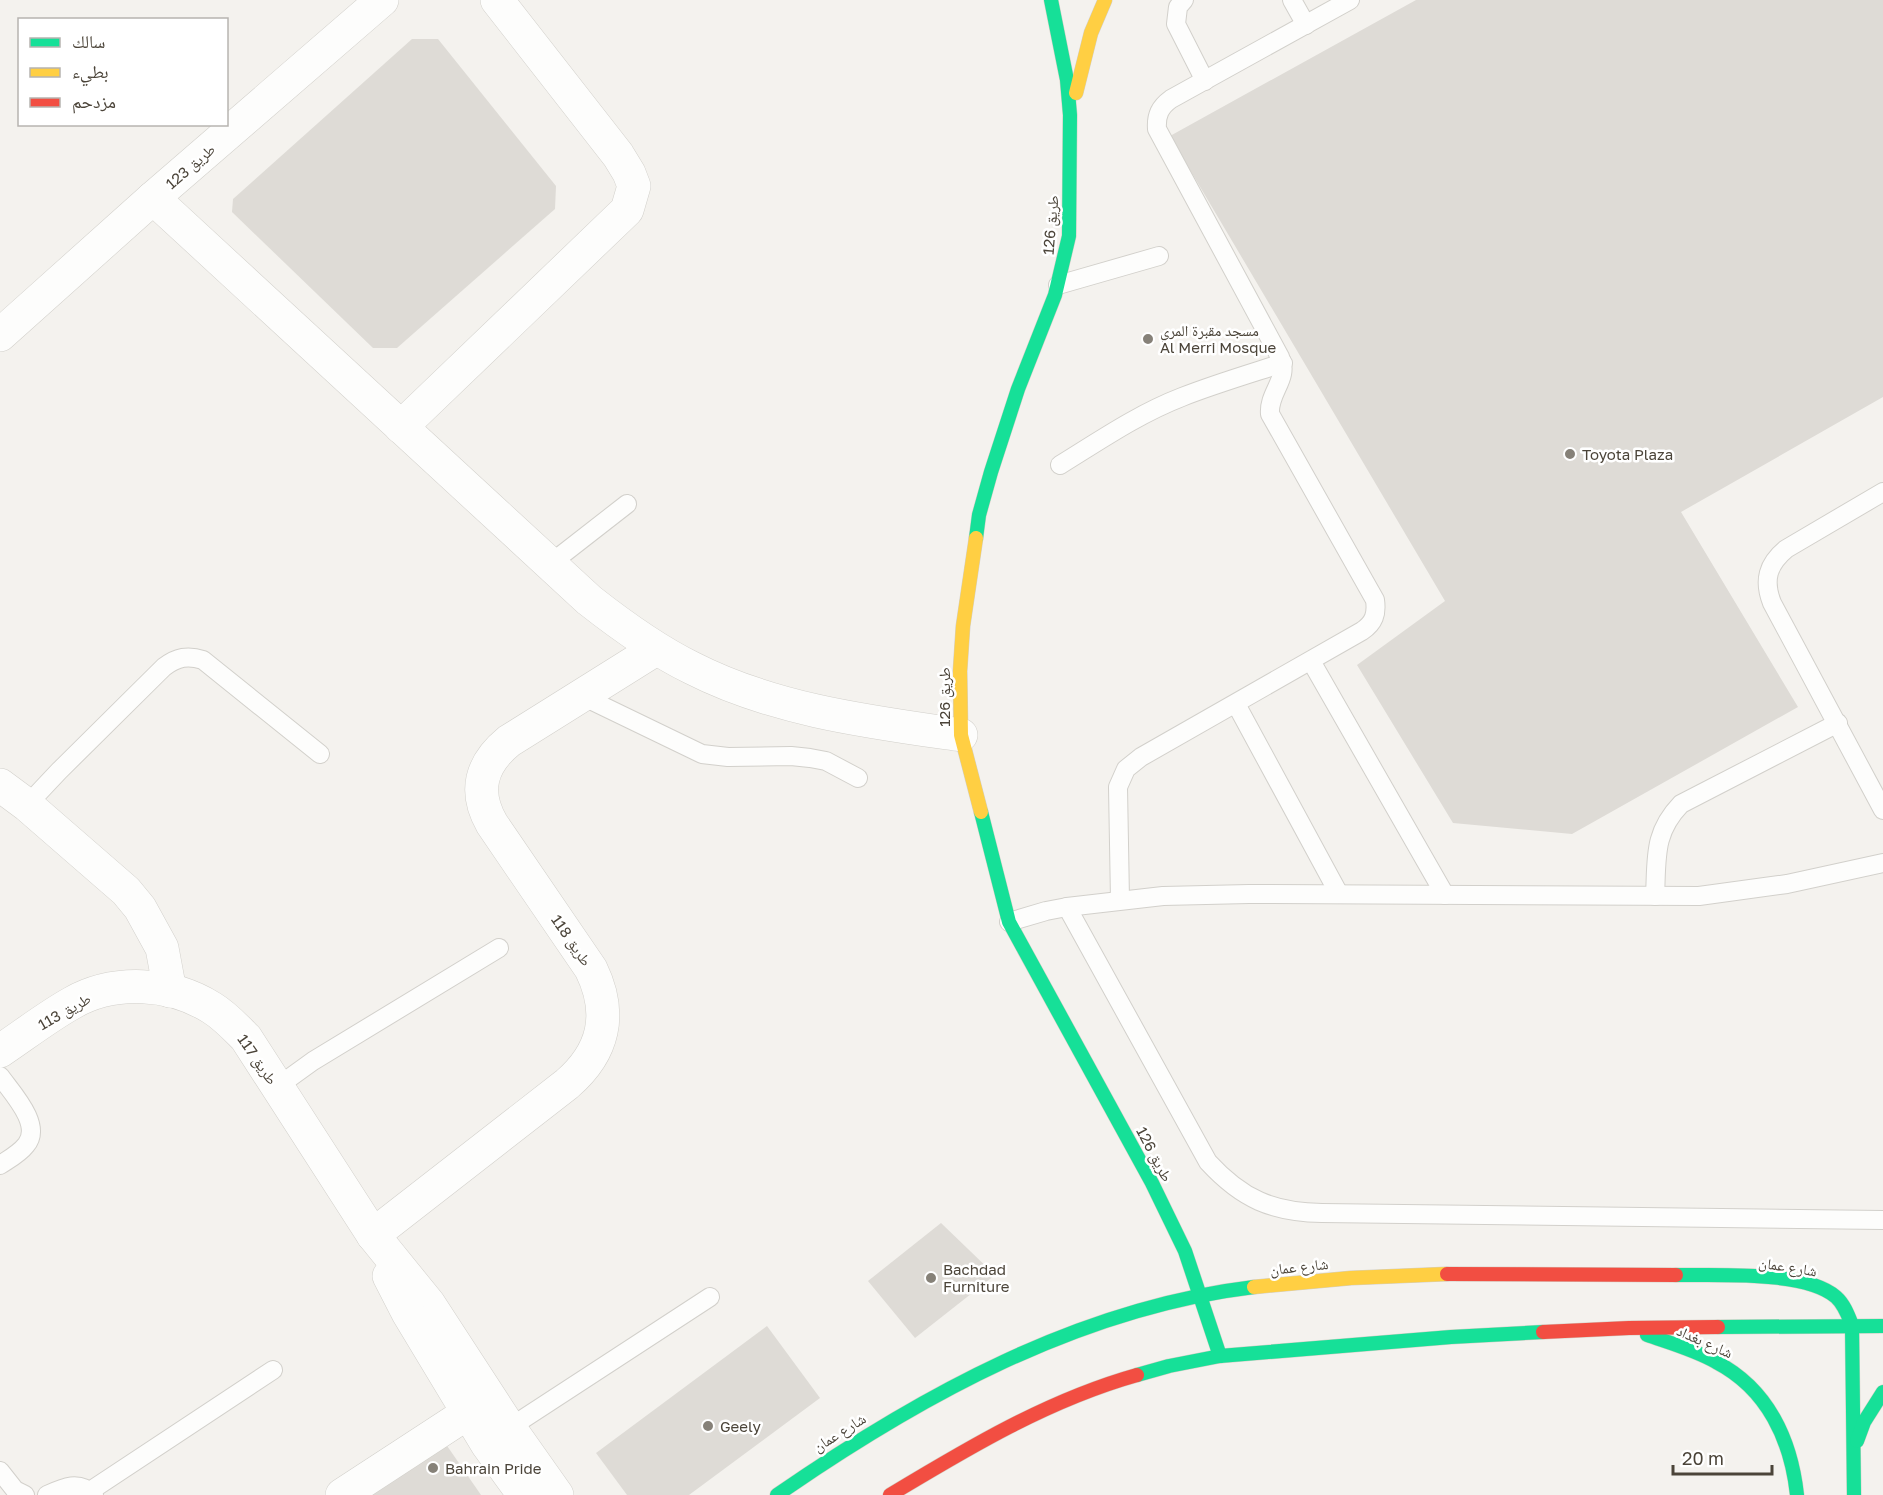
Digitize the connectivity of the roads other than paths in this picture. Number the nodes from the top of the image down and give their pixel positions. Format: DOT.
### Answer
graph roads {
  1 [pos="382,0"];
  2 [pos="497,0"];
  3 [pos="1051,0"];
  4 [pos="1105,0"];
  5 [pos="1184,0"];
  6 [pos="1292,0"];
  7 [pos="1350,0"];
  8 [pos="1306,25"];
  9 [pos="1205,81"];
  10 [pos="1070,115"];
  11 [pos="153,198"];
  12 [pos="1159,256"];
  13 [pos="1058,285"];
  14 [pos="0,335"];
  15 [pos="1283,363"];
  16 [pos="401,427"];
  17 [pos="1060,465"];
  18 [pos="1883,492"];
  19 [pos="627,504"];
  20 [pos="550,564"];
  21 [pos="656,649"];
  22 [pos="1311,661"];
  23 [pos="582,696"];
  24 [pos="1236,704"];
  25 [pos="1838,723"];
  26 [pos="961,735"];
  27 [pos="320,754"];
  28 [pos="858,778"];
  29 [pos="0,785"];
  30 [pos="27,806"];
  31 [pos="1883,810"];
  32 [pos="1883,863"];
  33 [pos="1340,894"];
  34 [pos="1444,895"];
  35 [pos="1655,896"];
  36 [pos="1120,900"];
  37 [pos="1067,907"];
  38 [pos="1009,922"];
  39 [pos="499,948"];
  40 [pos="170,991"];
  41 [pos="0,1051"];
  42 [pos="0,1076"];
  43 [pos="277,1087"];
  44 [pos="0,1165"];
  45 [pos="1883,1220"];
  46 [pos="373,1235"];
  47 [pos="1201,1295"];
  48 [pos="710,1297"];
  49 [pos="1852,1325"];
  50 [pos="1883,1326"];
  51 [pos="1629,1328"];
  52 [pos="1220,1356"];
  53 [pos="273,1370"];
  54 [pos="1883,1392"];
  55 [pos="479,1405"];
  56 [pos="498,1436"];
  57 [pos="1854,1448"];
  58 [pos="0,1471"];
  59 [pos="92,1493"];
  60 [pos="25,1495"];
  61 [pos="47,1495"];
  62 [pos="342,1495"];
  63 [pos="524,1495"];
  64 [pos="557,1495"];
  65 [pos="777,1495"];
  66 [pos="890,1495"];
  67 [pos="1797,1495"];
  68 [pos="1854,1495"];
  1 -- 11 [label="street, طريق 123"];
  2 -- 16 [label="street"];
  3 -- 10 [label="street, طريق 126"];
  4 -- 10 [label="street"];
  5 -- 9 [label="lane"];
  6 -- 8 [label="lane"];
  7 -- 8 [label="lane"];
  8 -- 9 [label="lane"];
  9 -- 15 [label="lane"];
  10 -- 13 [label="street, طريق 126"];
  11 -- 14 [label="street, طريق 123"];
  11 -- 16 [label="street"];
  12 -- 13 [label="lane"];
  13 -- 26 [label="street, طريق 126"];
  15 -- 17 [label="lane"];
  15 -- 22 [label="lane"];
  16 -- 20 [label="street"];
  18 -- 25 [label="lane"];
  19 -- 20 [label="lane"];
  20 -- 21 [label="street"];
  21 -- 23 [label="street, طريق 118"];
  21 -- 26 [label="street"];
  22 -- 24 [label="lane"];
  22 -- 34 [label="lane"];
  23 -- 28 [label="lane"];
  23 -- 46 [label="street, طريق 118"];
  24 -- 33 [label="lane"];
  24 -- 36 [label="lane"];
  25 -- 31 [label="lane"];
  25 -- 35 [label="lane"];
  26 -- 38 [label="street, طريق 126"];
  27 -- 30 [label="lane"];
  29 -- 30 [label="street"];
  30 -- 40 [label="street"];
  32 -- 35 [label="lane"];
  33 -- 34 [label="lane"];
  33 -- 36 [label="lane"];
  34 -- 35 [label="lane"];
  36 -- 37 [label="lane"];
  37 -- 38 [label="lane"];
  37 -- 45 [label="lane"];
  38 -- 47 [label="street, طريق 126"];
  39 -- 43 [label="lane"];
  40 -- 41 [label="street, طريق 113"];
  40 -- 43 [label="street, طريق 117"];
  42 -- 44 [label="lane"];
  43 -- 46 [label="street, طريق 117"];
  46 -- 55 [label="street, طريق 117"];
  47 -- 49 [label="street, شارع عمان"];
  47 -- 52 [label="street, طريق 126"];
  47 -- 65 [label="street, شارع عمان"];
  48 -- 56 [label="lane"];
  49 -- 50 [label="street"];
  49 -- 51 [label="street"];
  49 -- 57 [label="street"];
  51 -- 52 [label="street"];
  51 -- 67 [label="street, شارع بغداد"];
  52 -- 66 [label="street"];
  53 -- 59 [label="lane"];
  54 -- 57 [label="street"];
  55 -- 56 [label="street, طريق 117"];
  55 -- 62 [label="street"];
  56 -- 63 [label="street, طريق 117"];
  56 -- 64 [label="street, طريق 117"];
  57 -- 68 [label="street"];
  58 -- 60 [label="lane"];
  59 -- 61 [label="lane"];
}
